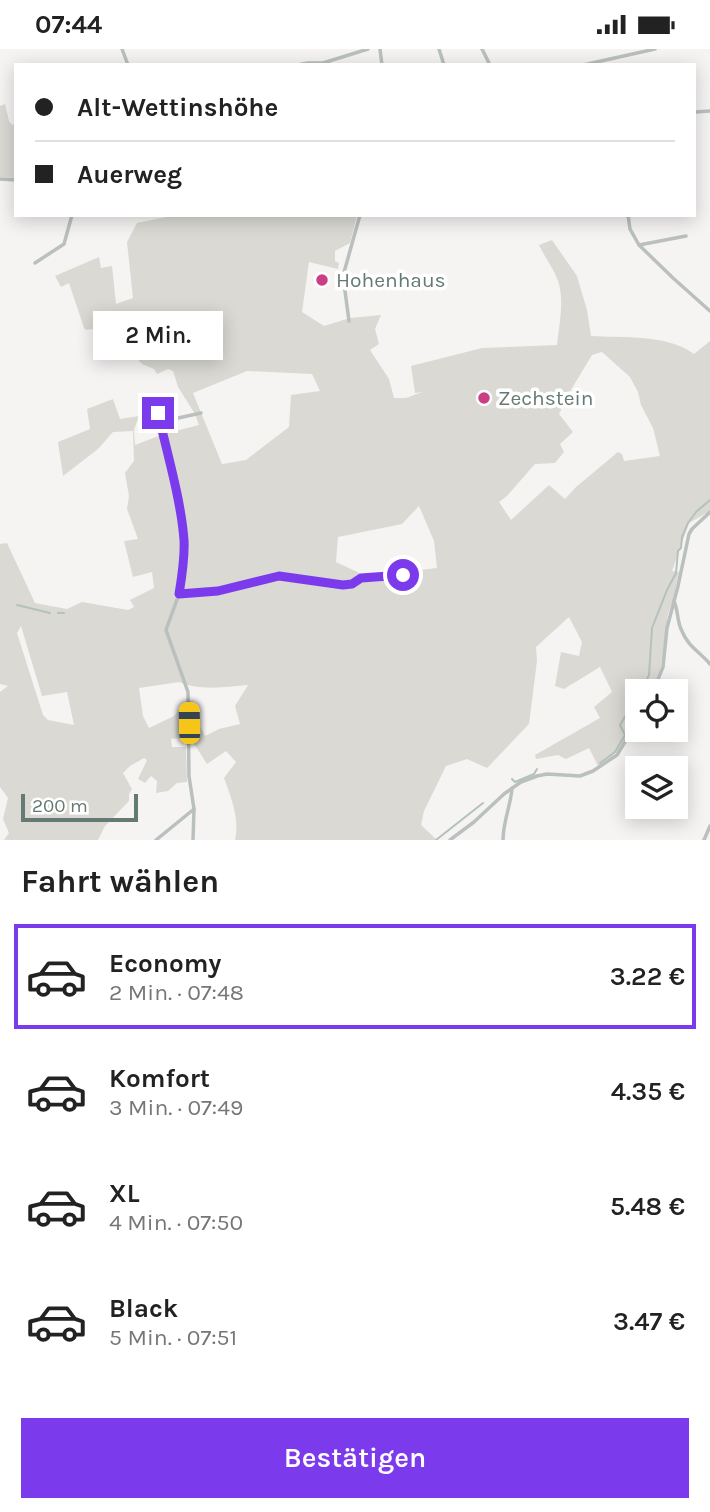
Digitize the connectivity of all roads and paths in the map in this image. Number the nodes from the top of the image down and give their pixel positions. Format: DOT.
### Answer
graph roads {
  1 [pos="368,49"];
  2 [pos="655,49"];
  3 [pos="323,63"];
  4 [pos="598,63"];
  5 [pos="71,217"];
  6 [pos="359,217"];
  7 [pos="628,217"];
  8 [pos="686,236"];
  9 [pos="639,245"];
  10 [pos="34,263"];
  11 [pos="710,311"];
  12 [pos="349,321"];
  13 [pos="158,413"];
  14 [pos="201,413"];
  15 [pos="160,422"];
  16 [pos="710,512"];
  17 [pos="403,575"];
  18 [pos="179,594"];
  19 [pos="674,601"];
  20 [pos="710,664"];
  21 [pos="658,679"];
  22 [pos="625,742"];
  23 [pos="512,788"];
  24 [pos="194,809"];
  25 [pos="710,826"];
  26 [pos="156,840"];
  27 [pos="193,840"];
  28 [pos="450,840"];
  29 [pos="503,840"];
  30 [pos="704,840"];
  1 -- 3 [label="street"];
  2 -- 4 [label="street"];
  5 -- 10 [label="street"];
  6 -- 12 [label="street"];
  7 -- 9 [label="street"];
  8 -- 9 [label="street"];
  9 -- 11 [label="street"];
  13 -- 15 [label="street"];
  14 -- 15 [label="street"];
  15 -- 18 [label="street"];
  16 -- 19 [label="street"];
  17 -- 18 [label="street"];
  18 -- 24 [label="street"];
  19 -- 20 [label="street"];
  19 -- 21 [label="street"];
  22 -- 23 [label="street"];
  23 -- 28 [label="street"];
  23 -- 29 [label="street"];
  24 -- 26 [label="street"];
  24 -- 27 [label="street"];
  25 -- 30 [label="street"];
}
